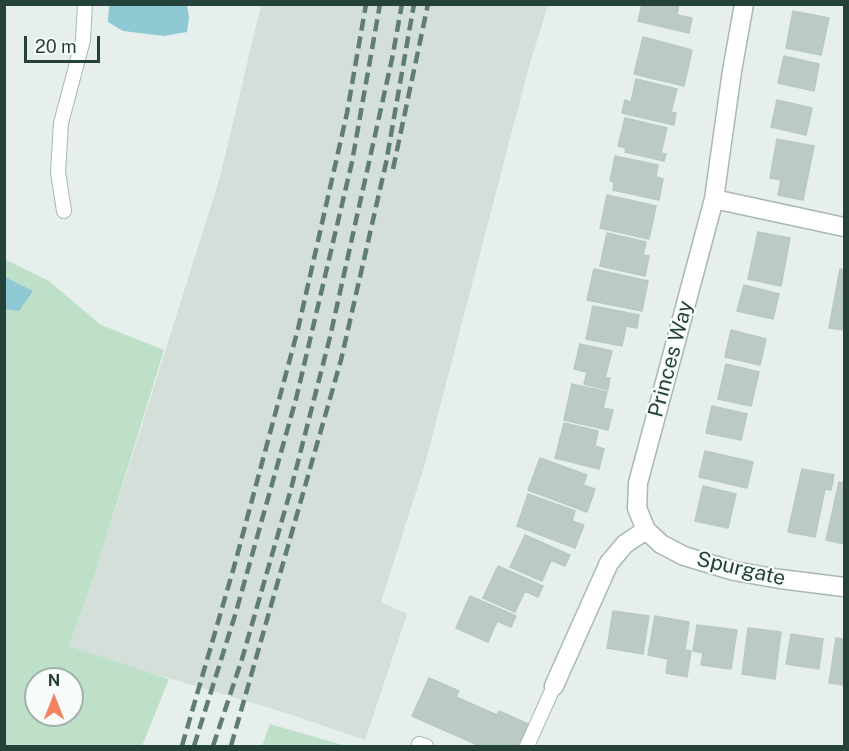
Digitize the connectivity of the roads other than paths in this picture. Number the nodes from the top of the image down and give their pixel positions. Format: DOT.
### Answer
graph roads {
  1 [pos="86,4"];
  2 [pos="744,4"];
  3 [pos="714,199"];
  4 [pos="64,211"];
  5 [pos="844,227"];
  6 [pos="646,530"];
  7 [pos="844,587"];
  8 [pos="554,686"];
  9 [pos="527,747"];
  1 -- 4 [label="lane"];
  2 -- 3 [label="street, Princes Way"];
  3 -- 5 [label="street"];
  3 -- 6 [label="street, Princes Way"];
  6 -- 7 [label="street, Spurgate"];
  6 -- 8 [label="street"];
  8 -- 9 [label="lane"];
}
